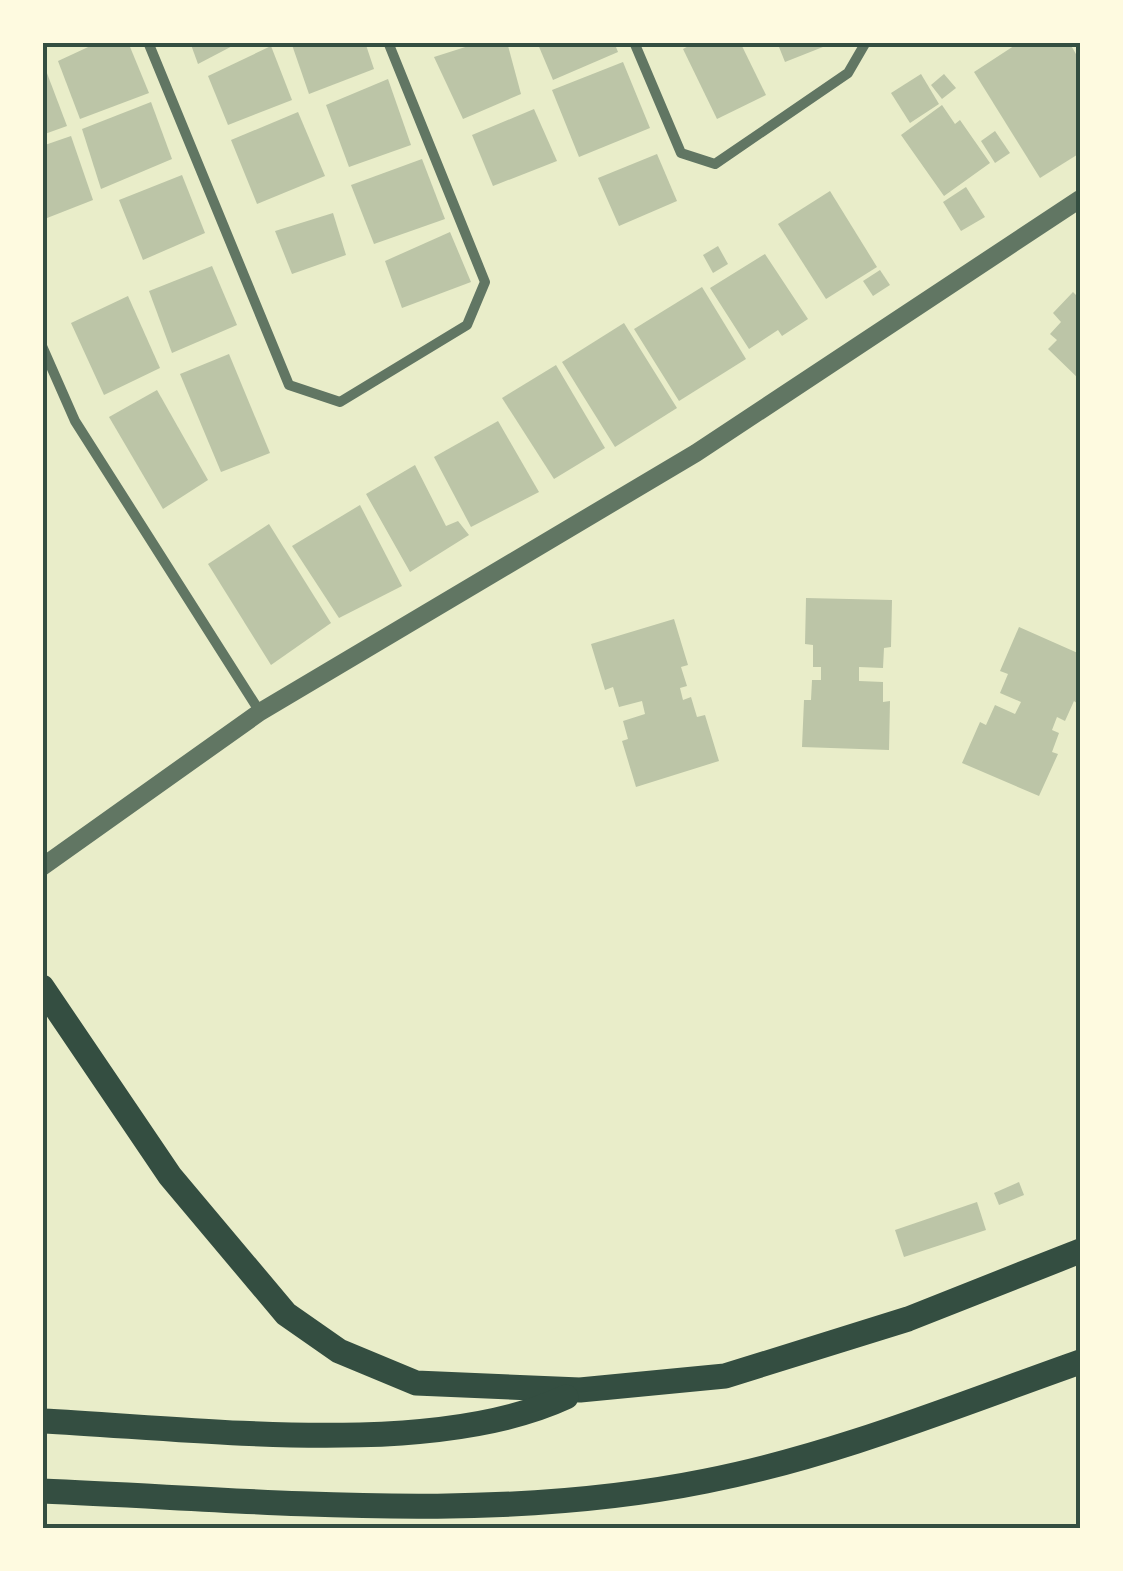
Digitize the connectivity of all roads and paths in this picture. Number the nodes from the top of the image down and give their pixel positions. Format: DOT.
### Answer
graph roads {
  1 [pos="148,42"];
  2 [pos="388,42"];
  3 [pos="634,42"];
  4 [pos="866,42"];
  5 [pos="1080,199"];
  6 [pos="42,346"];
  7 [pos="260,712"];
  8 [pos="42,867"];
  9 [pos="42,988"];
  10 [pos="1080,1251"];
  11 [pos="1080,1362"];
  12 [pos="580,1390"];
  13 [pos="42,1422"];
  14 [pos="42,1491"];
  1 -- 2 [label="street"];
  3 -- 4 [label="street"];
  5 -- 7 [label="street"];
  6 -- 7 [label="street"];
  7 -- 8 [label="street"];
  9 -- 12 [label="main road"];
  10 -- 12 [label="main road"];
  11 -- 14 [label="main road"];
  12 -- 13 [label="main road"];
}
